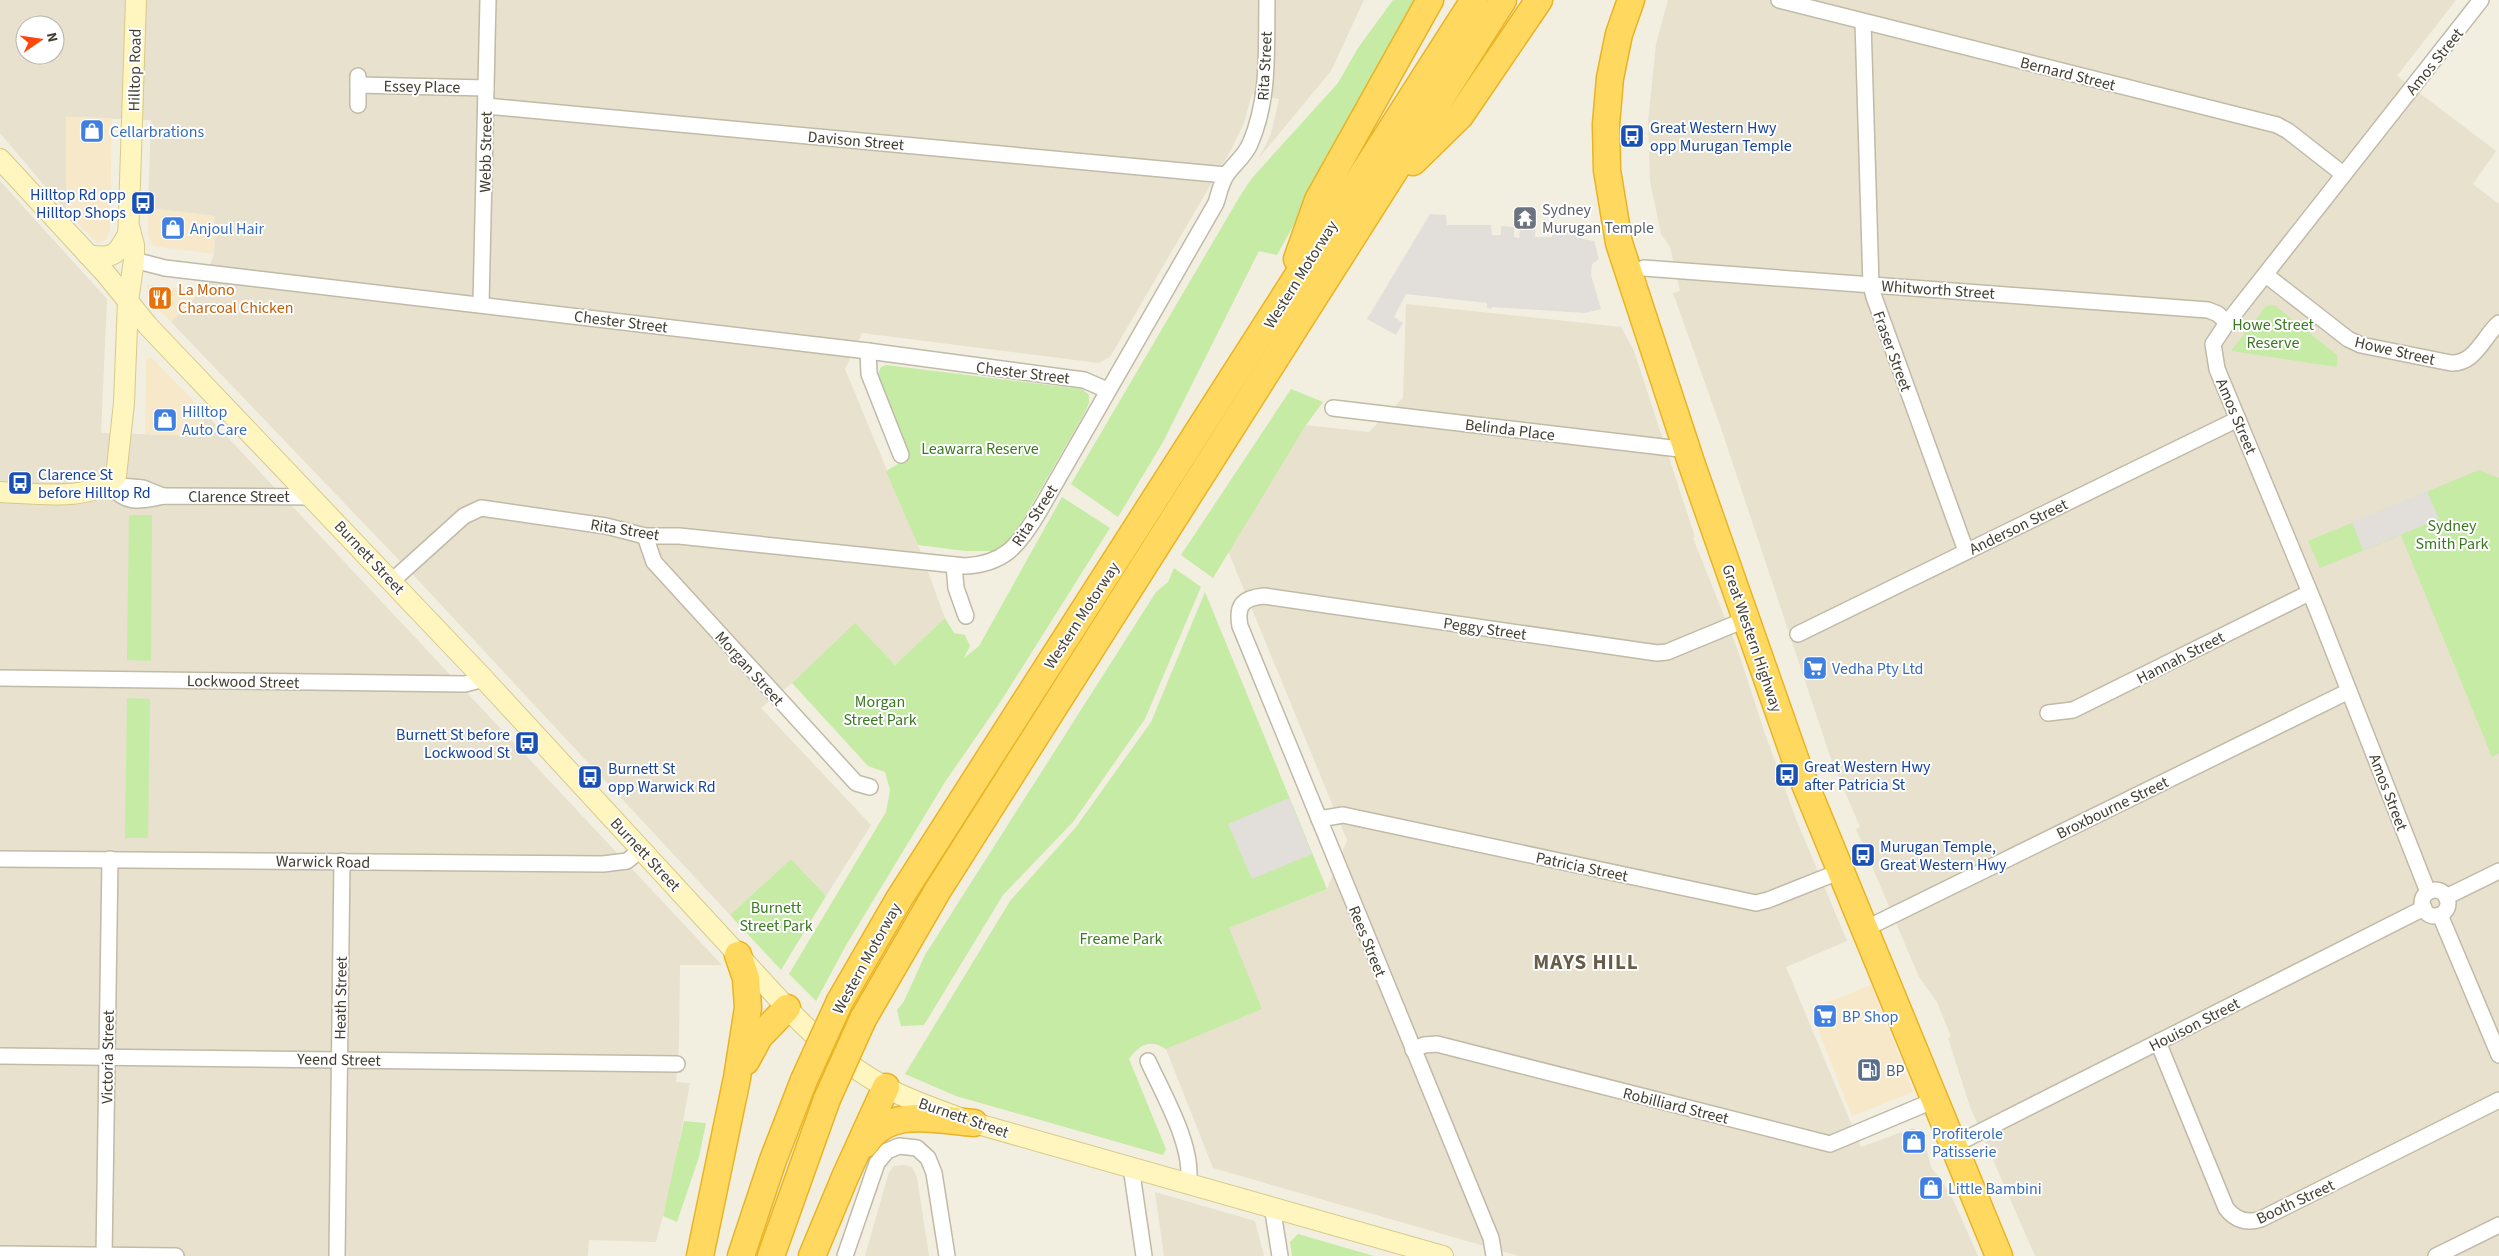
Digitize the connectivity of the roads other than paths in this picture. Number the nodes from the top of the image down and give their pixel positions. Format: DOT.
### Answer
graph roads {
  1 [pos="136,0"];
  2 [pos="488,0"];
  3 [pos="1267,0"];
  4 [pos="1430,0"];
  5 [pos="1474,0"];
  6 [pos="1503,0"];
  7 [pos="1539,0"];
  8 [pos="1631,0"];
  9 [pos="1648,0"];
  10 [pos="1779,0"];
  11 [pos="2481,0"];
  12 [pos="1863,22"];
  13 [pos="486,88"];
  14 [pos="358,105"];
  15 [pos="486,106"];
  16 [pos="0,159"];
  17 [pos="2343,174"];
  18 [pos="1226,175"];
  19 [pos="1383,190"];
  20 [pos="130,230"];
  21 [pos="88,255"];
  22 [pos="134,260"];
  23 [pos="1644,268"];
  24 [pos="2266,275"];
  25 [pos="1871,285"];
  26 [pos="128,301"];
  27 [pos="1282,302"];
  28 [pos="481,304"];
  29 [pos="2227,323"];
  30 [pos="2499,323"];
  31 [pos="868,351"];
  32 [pos="1107,390"];
  33 [pos="1333,408"];
  34 [pos="2238,419"];
  35 [pos="1688,450"];
  36 [pos="901,456"];
  37 [pos="113,488"];
  38 [pos="0,492"];
  39 [pos="313,497"];
  40 [pos="646,536"];
  41 [pos="1966,551"];
  42 [pos="954,564"];
  43 [pos="392,581"];
  44 [pos="2309,593"];
  45 [pos="966,616"];
  46 [pos="1747,619"];
  47 [pos="1240,626"];
  48 [pos="1798,634"];
  49 [pos="0,678"];
  50 [pos="484,679"];
  51 [pos="2349,691"];
  52 [pos="2048,712"];
  53 [pos="870,787"];
  54 [pos="1320,819"];
  55 [pos="642,849"];
  56 [pos="0,859"];
  57 [pos="110,859"];
  58 [pos="342,861"];
  59 [pos="1841,871"];
  60 [pos="2499,871"];
  61 [pos="2428,892"];
  62 [pos="2446,897"];
  63 [pos="2424,908"];
  64 [pos="2440,914"];
  65 [pos="1875,924"];
  66 [pos="738,954"];
  67 [pos="787,1008"];
  68 [pos="2158,1042"];
  69 [pos="1413,1050"];
  70 [pos="2499,1055"];
  71 [pos="0,1056"];
  72 [pos="107,1057"];
  73 [pos="339,1059"];
  74 [pos="1148,1061"];
  75 [pos="677,1064"];
  76 [pos="737,1078"];
  77 [pos="886,1087"];
  78 [pos="1935,1100"];
  79 [pos="2499,1100"];
  80 [pos="974,1123"];
  81 [pos="1964,1140"];
  82 [pos="1131,1167"];
  83 [pos="845,1177"];
  84 [pos="1188,1184"];
  85 [pos="1272,1206"];
  86 [pos="2499,1225"];
  87 [pos="0,1254"];
  88 [pos="104,1256"];
  89 [pos="176,1256"];
  90 [pos="337,1256"];
  91 [pos="700,1256"];
  92 [pos="741,1256"];
  93 [pos="771,1256"];
  94 [pos="812,1256"];
  95 [pos="845,1256"];
  96 [pos="947,1256"];
  97 [pos="1144,1256"];
  98 [pos="1280,1256"];
  99 [pos="1443,1256"];
  100 [pos="1494,1256"];
  101 [pos="1999,1256"];
  102 [pos="2015,1256"];
  103 [pos="2436,1256"];
  1 -- 20 [label="main road, Hilltop Road"];
  2 -- 13 [label="street, Webb Street"];
  3 -- 18 [label="street, Rita Street"];
  4 -- 27 [label="highway"];
  5 -- 27 [label="highway, Western Motorway"];
  6 -- 19 [label="highway, Western Motorway"];
  7 -- 19 [label="highway"];
  8 -- 35 [label="highway, Great Western Highway"];
  9 -- 23 [label="highway, Great Western Highway"];
  10 -- 12 [label="street, Bernard Street"];
  11 -- 17 [label="street, Amos Street"];
  12 -- 17 [label="street, Bernard Street"];
  12 -- 25 [label="street, Fraser Street"];
  13 -- 14 [label="street, Essey Place"];
  13 -- 15 [label="street, Webb Street"];
  15 -- 18 [label="street, Davison Street"];
  15 -- 28 [label="street, Webb Street"];
  16 -- 21 [label="main road, Burnett Street"];
  17 -- 24 [label="street, Amos Street"];
  18 -- 32 [label="street, Rita Street"];
  19 -- 93 [label="highway, Western Motorway, bridge"];
  20 -- 21 [label="main road"];
  20 -- 22 [label="main road, Hilltop Road"];
  20 -- 26 [label="main road, Hilltop Road"];
  21 -- 26 [label="main road, Burnett Street"];
  22 -- 26 [label="main road, Hilltop Road"];
  22 -- 28 [label="street, Chester Street"];
  23 -- 25 [label="street, Whitworth Street"];
  23 -- 65 [label="highway, Great Western Highway"];
  24 -- 29 [label="street, Amos Street"];
  24 -- 30 [label="street, Howe Street"];
  25 -- 29 [label="street, Whitworth Street"];
  25 -- 41 [label="street, Fraser Street"];
  26 -- 37 [label="main road, Hilltop Road"];
  26 -- 39 [label="main road, Burnett Street"];
  27 -- 92 [label="highway, Western Motorway, bridge"];
  28 -- 31 [label="street, Chester Street"];
  29 -- 34 [label="street, Amos Street"];
  31 -- 32 [label="street, Chester Street"];
  31 -- 36 [label="street"];
  32 -- 42 [label="street, Rita Street"];
  33 -- 35 [label="street, Belinda Place"];
  34 -- 41 [label="street, Anderson Street"];
  34 -- 44 [label="street, Amos Street"];
  35 -- 46 [label="highway, Great Western Highway"];
  37 -- 38 [label="main road, Clarence Street"];
  37 -- 39 [label="street, Clarence Street"];
  39 -- 43 [label="main road, Burnett Street"];
  40 -- 42 [label="street, Rita Street"];
  40 -- 43 [label="street, Rita Street"];
  40 -- 53 [label="street, Morgan Street"];
  41 -- 48 [label="street, Anderson Street"];
  42 -- 45 [label="street"];
  43 -- 50 [label="main road, Burnett Street"];
  44 -- 51 [label="street, Amos Street"];
  44 -- 52 [label="street, Hannah Street"];
  46 -- 47 [label="street, Peggy Street"];
  46 -- 59 [label="highway, Great Western Highway"];
  47 -- 54 [label="street, Rees Street"];
  49 -- 50 [label="street, Lockwood Street"];
  50 -- 55 [label="main road, Burnett Street"];
  51 -- 61 [label="street, Amos Street"];
  51 -- 65 [label="street, Broxbourne Street"];
  54 -- 59 [label="street, Patricia Street"];
  54 -- 69 [label="street, Rees Street"];
  55 -- 58 [label="street, Warwick Road"];
  55 -- 66 [label="main road, Burnett Street"];
  56 -- 57 [label="street, Warwick Road"];
  57 -- 58 [label="street, Warwick Road"];
  57 -- 72 [label="street, Victoria Street"];
  58 -- 73 [label="street, Heath Street"];
  59 -- 78 [label="highway, Great Western Highway"];
  60 -- 62 [label="street"];
  61 -- 62 [label="street"];
  61 -- 63 [label="street"];
  62 -- 64 [label="street"];
  63 -- 64 [label="street"];
  63 -- 68 [label="street, Houison Street"];
  64 -- 70 [label="street"];
  65 -- 81 [label="highway, Great Western Highway"];
  66 -- 67 [label="main road, Burnett Street"];
  66 -- 76 [label="highway"];
  67 -- 76 [label="highway"];
  67 -- 77 [label="main road, Burnett Street"];
  68 -- 79 [label="street, Booth Street"];
  68 -- 81 [label="street, Houison Street"];
  69 -- 78 [label="street, Robilliard Street"];
  69 -- 100 [label="street, Rees Street"];
  71 -- 72 [label="street, Yeend Street"];
  72 -- 73 [label="street, Yeend Street"];
  72 -- 88 [label="street, Victoria Street"];
  73 -- 75 [label="street, Yeend Street"];
  73 -- 90 [label="street, Heath Street"];
  74 -- 84 [label="street"];
  76 -- 91 [label="highway"];
  77 -- 80 [label="main road, Burnett Street"];
  77 -- 83 [label="highway"];
  78 -- 101 [label="highway, Great Western Highway"];
  80 -- 82 [label="main road, Burnett Street"];
  80 -- 83 [label="highway"];
  81 -- 102 [label="highway, Great Western Highway"];
  82 -- 84 [label="main road, Burnett Street"];
  82 -- 97 [label="street"];
  83 -- 94 [label="highway"];
  84 -- 85 [label="main road, Burnett Street"];
  85 -- 98 [label="street"];
  85 -- 99 [label="main road, Burnett Street"];
  86 -- 103 [label="street"];
  87 -- 88 [label="street"];
  88 -- 89 [label="street"];
  95 -- 96 [label="street"];
}
